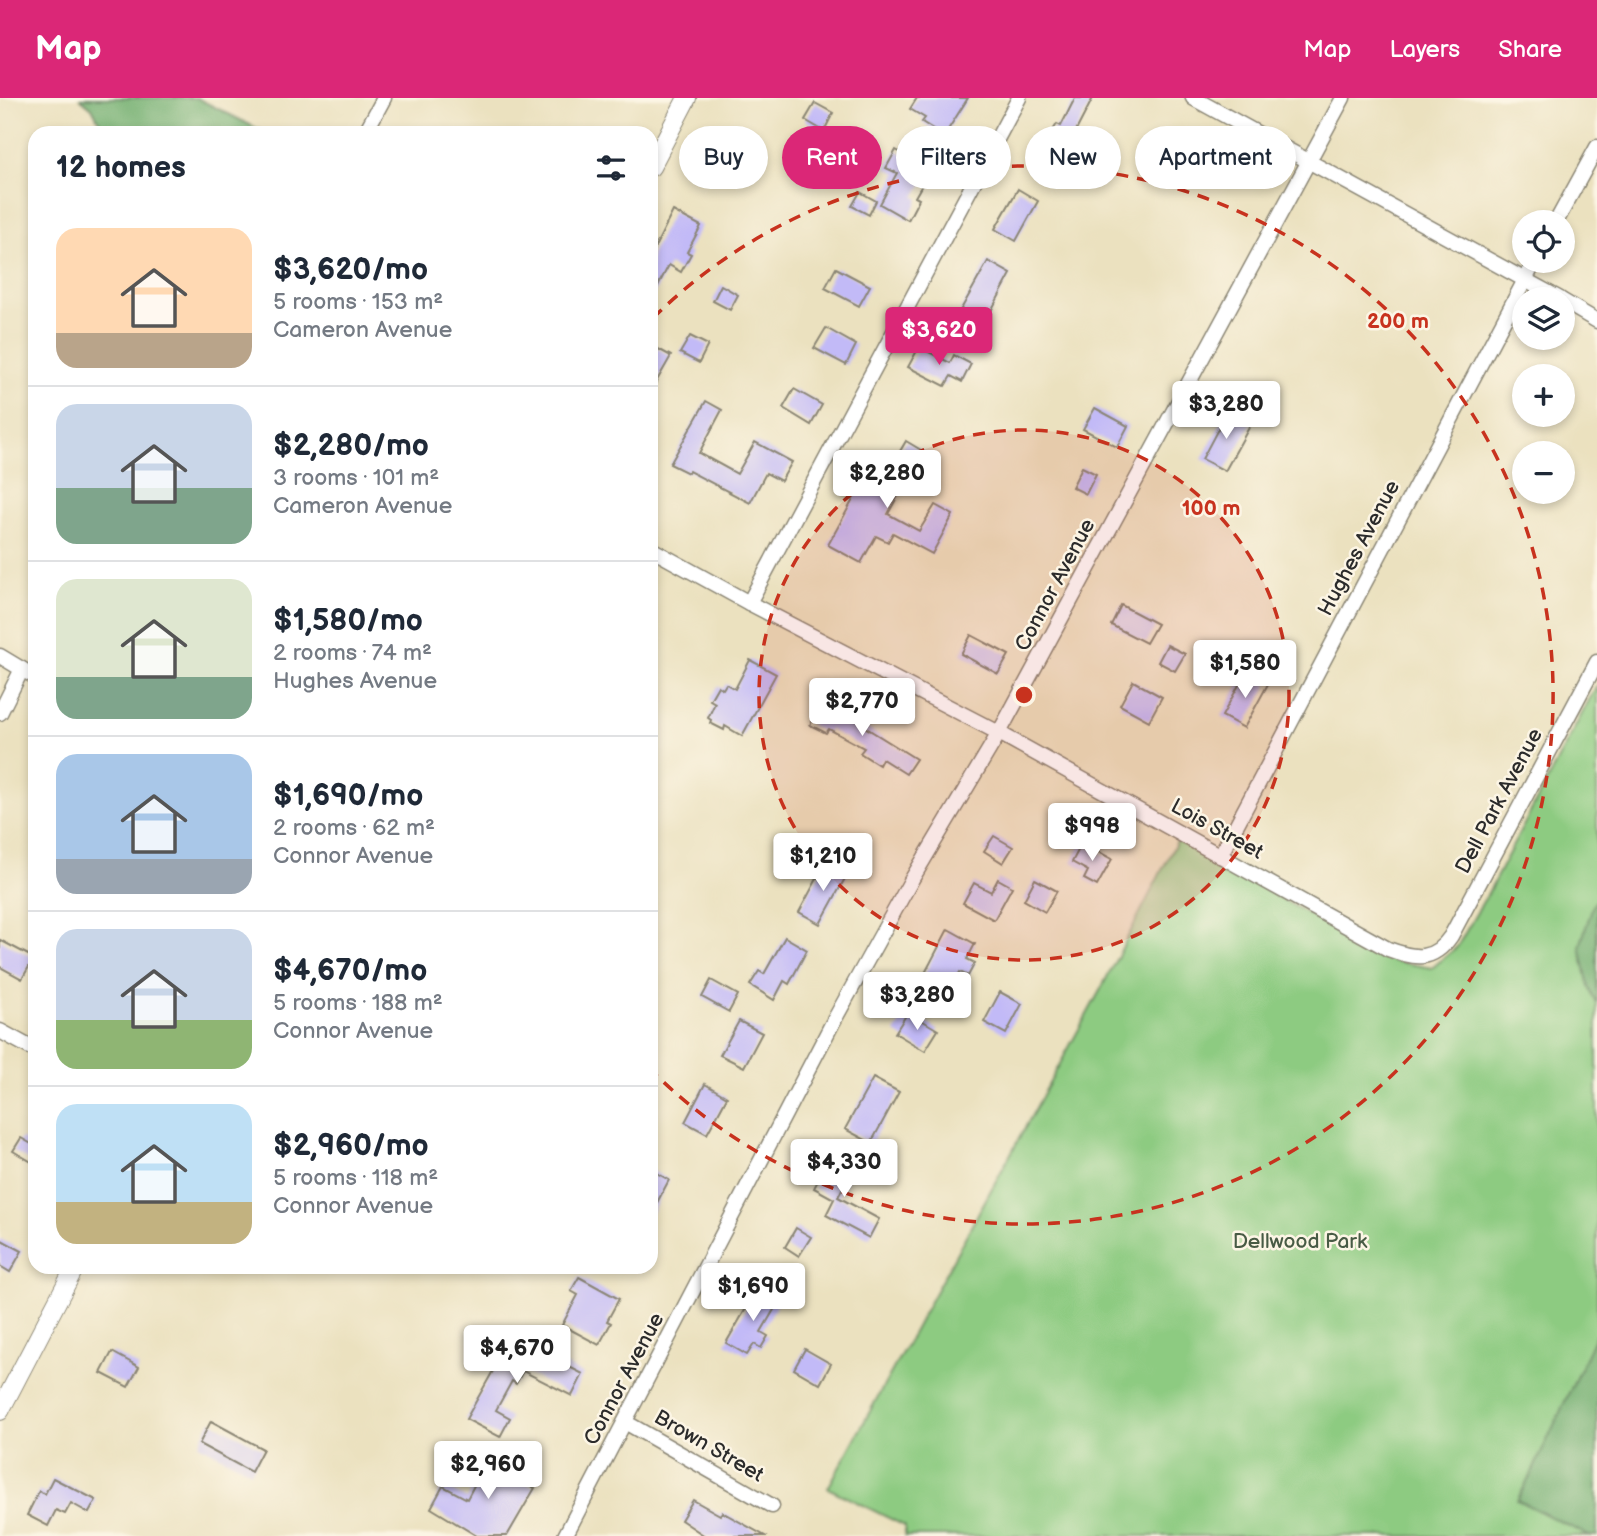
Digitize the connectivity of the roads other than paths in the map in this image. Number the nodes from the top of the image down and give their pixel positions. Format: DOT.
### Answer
graph roads {
  1 [pos="384,98"];
  2 [pos="687,98"];
  3 [pos="1019,98"];
  4 [pos="1193,98"];
  5 [pos="1343,98"];
  6 [pos="369,126"];
  7 [pos="1597,147"];
  8 [pos="658,154"];
  9 [pos="1309,161"];
  10 [pos="1563,210"];
  11 [pos="1528,273"];
  12 [pos="1525,279"];
  13 [pos="1539,287"];
  14 [pos="1575,308"];
  15 [pos="1597,321"];
  16 [pos="658,553"];
  17 [pos="749,603"];
  18 [pos="0,656"];
  19 [pos="1597,662"];
  20 [pos="28,673"];
  21 [pos="0,713"];
  22 [pos="999,733"];
  23 [pos="1220,856"];
  24 [pos="1432,955"];
  25 [pos="0,1031"];
  26 [pos="28,1047"];
  27 [pos="71,1274"];
  28 [pos="0,1411"];
  29 [pos="625,1422"];
  30 [pos="772,1506"];
  31 [pos="565,1536"];
  1 -- 6 [label="street"];
  2 -- 8 [label="street"];
  3 -- 17 [label="street"];
  4 -- 9 [label="street"];
  5 -- 9 [label="street, Connor Avenue"];
  7 -- 10 [label="street"];
  9 -- 12 [label="street"];
  9 -- 22 [label="street, Connor Avenue"];
  11 -- 12 [label="street, Hughes Avenue"];
  12 -- 13 [label="street"];
  12 -- 23 [label="street, Hughes Avenue"];
  14 -- 15 [label="street"];
  16 -- 17 [label="street, Lois Street"];
  17 -- 22 [label="street, Lois Street"];
  18 -- 20 [label="street"];
  19 -- 24 [label="street, Dell Park Avenue"];
  20 -- 21 [label="street"];
  22 -- 23 [label="street, Lois Street"];
  22 -- 29 [label="street, Connor Avenue"];
  23 -- 24 [label="street, Lois Street"];
  25 -- 26 [label="street"];
  27 -- 28 [label="street"];
  29 -- 30 [label="street, Brown Street"];
  29 -- 31 [label="street, Connor Avenue"];
}
